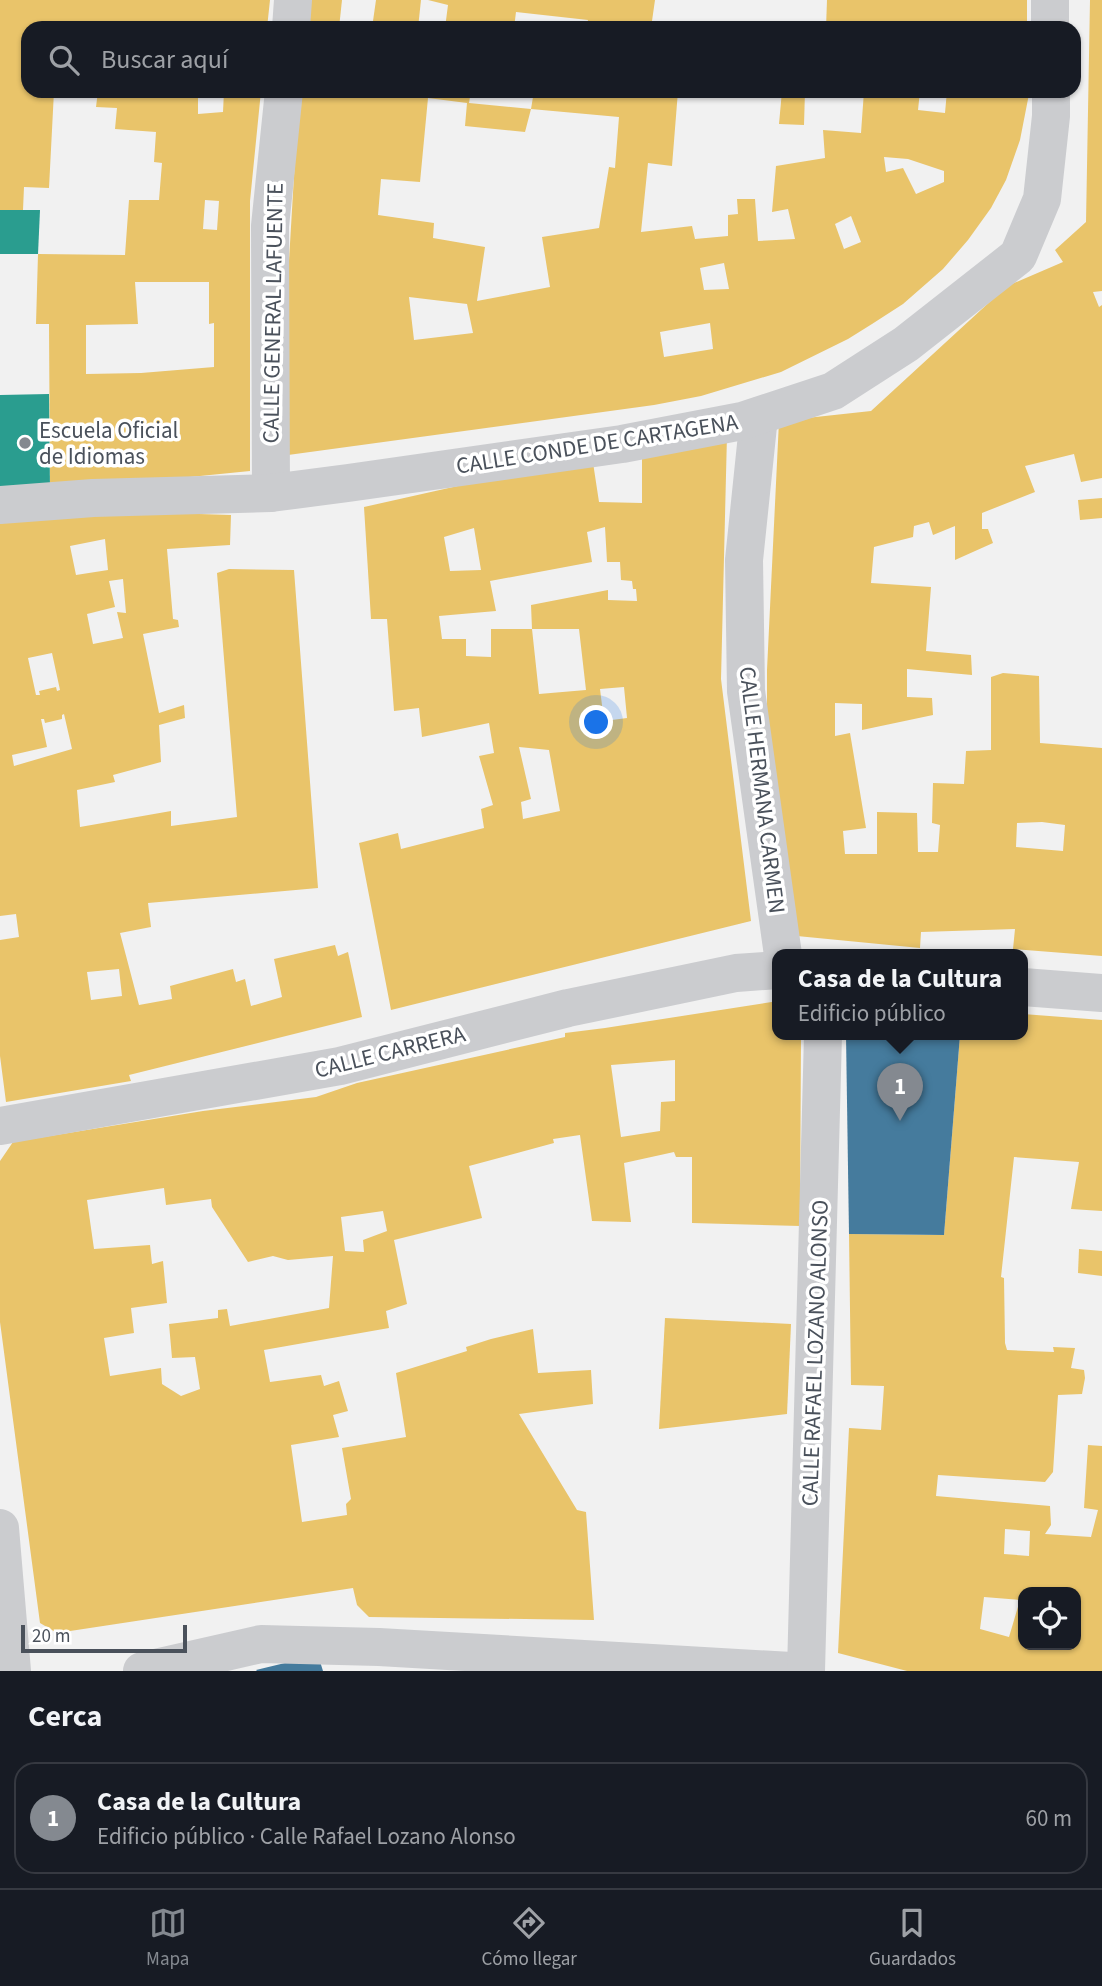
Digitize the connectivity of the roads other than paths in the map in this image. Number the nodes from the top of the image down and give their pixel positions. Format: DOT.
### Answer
graph roads {
  1 [pos="293,0"];
  2 [pos="1050,0"];
  3 [pos="291,21"];
  4 [pos="1050,21"];
  5 [pos="283,98"];
  6 [pos="1051,98"];
  7 [pos="759,416"];
  8 [pos="271,493"];
  9 [pos="0,505"];
  10 [pos="782,949"];
  11 [pos="772,970"];
  12 [pos="1028,987"];
  13 [pos="1102,993"];
  14 [pos="823,1040"];
  15 [pos="0,1126"];
  16 [pos="0,1528"];
  17 [pos="379,1659"];
  18 [pos="12,1671"];
  19 [pos="142,1671"];
  20 [pos="791,1671"];
  21 [pos="806,1671"];
  1 -- 3 [label="street"];
  2 -- 4 [label="street"];
  5 -- 8 [label="street, CALLE GENERAL LAFUENTE"];
  6 -- 7 [label="street, CALLE CONDE DE CARTAGENA"];
  7 -- 8 [label="street, CALLE CONDE DE CARTAGENA"];
  7 -- 10 [label="street, CALLE HERMANA CARMEN"];
  8 -- 9 [label="street, CALLE CONDE DE CARTAGENA"];
  11 -- 15 [label="street, CALLE CARRERA"];
  12 -- 13 [label="street"];
  14 -- 21 [label="street, CALLE RAFAEL LOZANO ALONSO"];
  16 -- 18 [label="street"];
  17 -- 19 [label="street"];
  17 -- 20 [label="street"];
}
